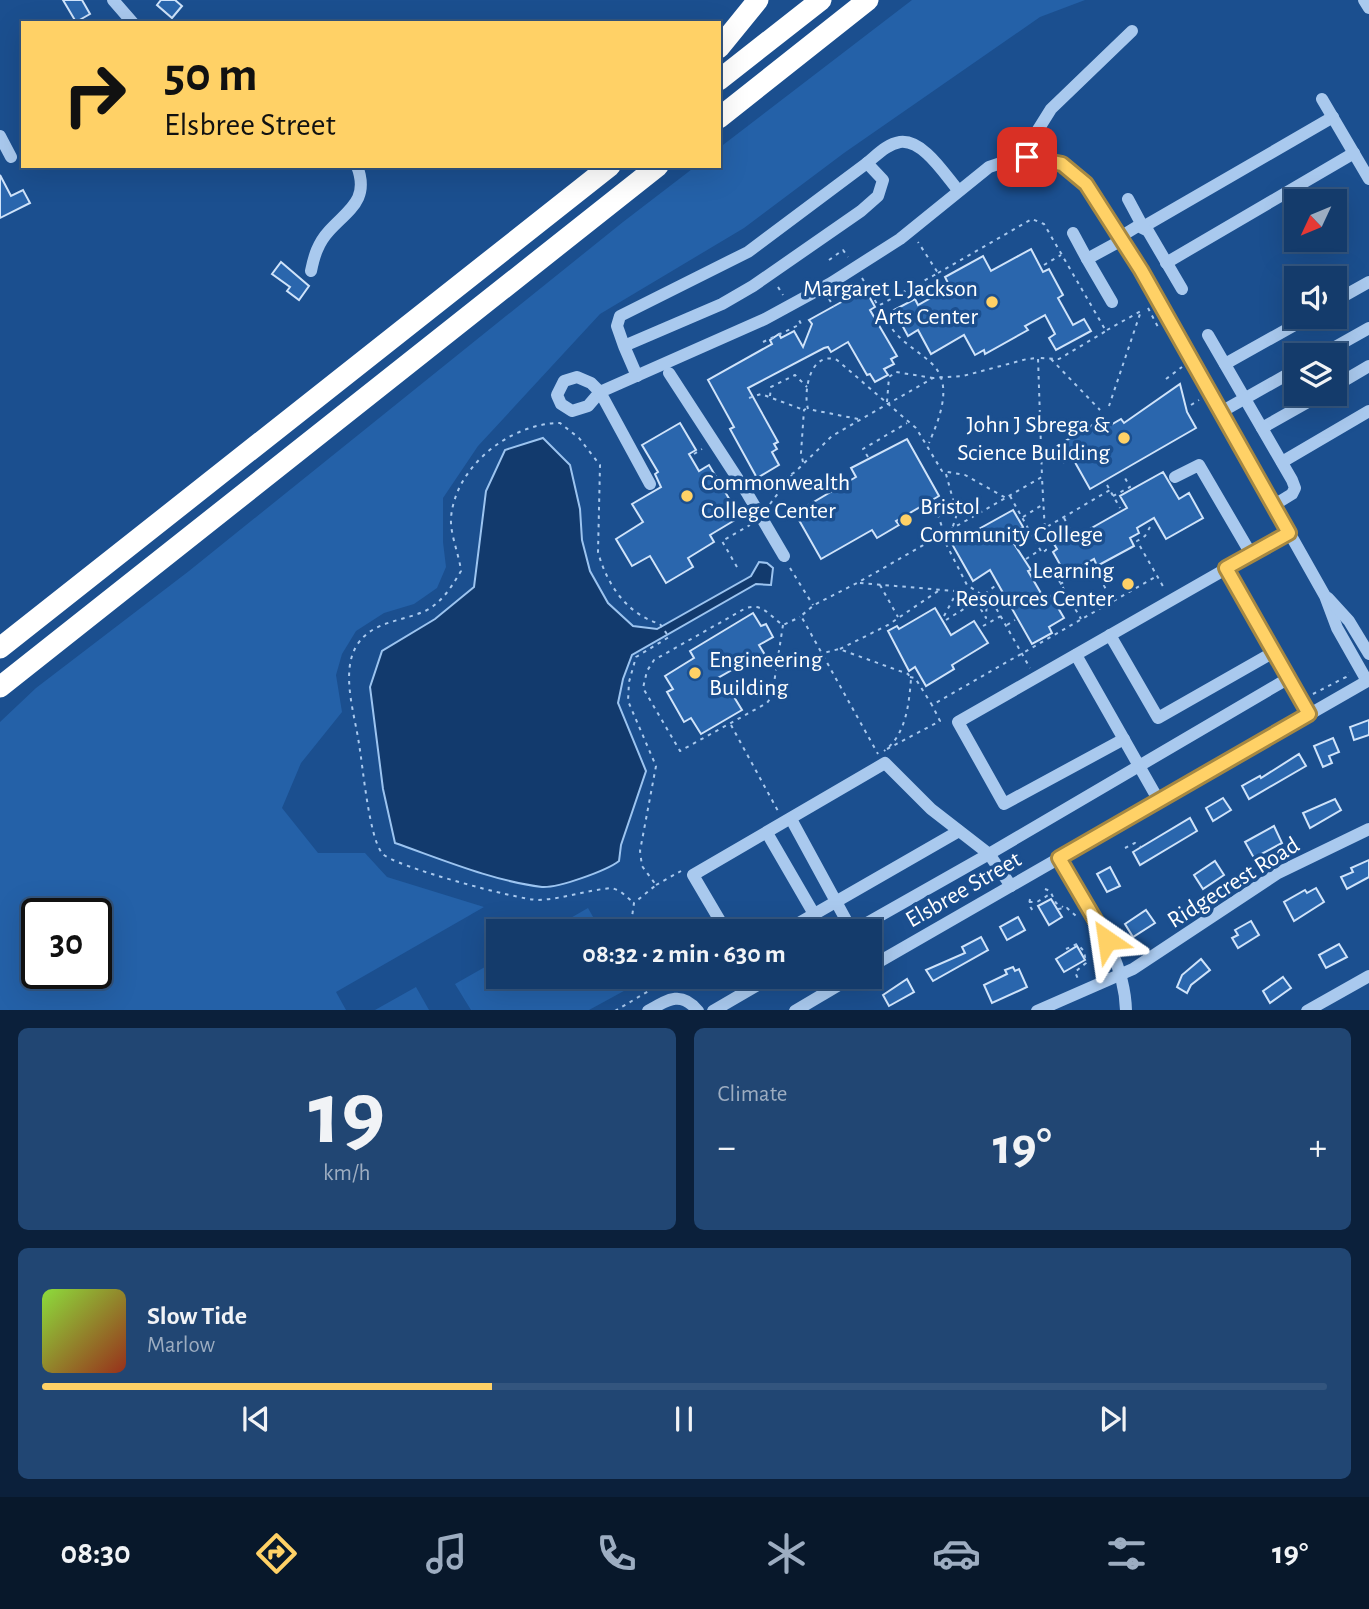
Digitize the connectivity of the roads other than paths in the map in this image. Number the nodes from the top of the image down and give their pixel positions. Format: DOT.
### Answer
graph roads {
  1 [pos="113,0"];
  2 [pos="758,0"];
  3 [pos="821,0"];
  4 [pos="868,0"];
  5 [pos="1364,0"];
  6 [pos="1369,8"];
  7 [pos="131,21"];
  8 [pos="1132,31"];
  9 [pos="721,46"];
  10 [pos="721,78"];
  11 [pos="1322,99"];
  12 [pos="721,116"];
  13 [pos="1333,117"];
  14 [pos="0,136"];
  15 [pos="1354,153"];
  16 [pos="11,157"];
  17 [pos="1031,157"];
  18 [pos="867,163"];
  19 [pos="357,168"];
  20 [pos="597,168"];
  21 [pos="607,168"];
  22 [pos="655,168"];
  23 [pos="1369,179"];
  24 [pos="958,190"];
  25 [pos="1128,199"];
  26 [pos="1143,227"];
  27 [pos="528,231"];
  28 [pos="1073,233"];
  29 [pos="1121,239"];
  30 [pos="1087,259"];
  31 [pos="1166,262"];
  32 [pos="311,271"];
  33 [pos="1369,282"];
  34 [pos="1182,289"];
  35 [pos="1347,295"];
  36 [pos="1112,302"];
  37 [pos="1369,328"];
  38 [pos="1287,329"];
  39 [pos="1208,335"];
  40 [pos="1342,343"];
  41 [pos="626,346"];
  42 [pos="1225,364"];
  43 [pos="1369,366"];
  44 [pos="669,373"];
  45 [pos="637,376"];
  46 [pos="1284,376"];
  47 [pos="1347,379"];
  48 [pos="1245,399"];
  49 [pos="1301,406"];
  50 [pos="1369,411"];
  51 [pos="1221,412"];
  52 [pos="1262,428"];
  53 [pos="1282,462"];
  54 [pos="1175,477"];
  55 [pos="650,484"];
  56 [pos="1273,505"];
  57 [pos="1289,533"];
  58 [pos="1251,554"];
  59 [pos="784,556"];
  60 [pos="1226,568"];
  61 [pos="1325,596"];
  62 [pos="1110,635"];
  63 [pos="0,648"];
  64 [pos="1274,652"];
  65 [pos="1369,654"];
  66 [pos="1076,655"];
  67 [pos="1289,678"];
  68 [pos="1368,681"];
  69 [pos="0,687"];
  70 [pos="1309,714"];
  71 [pos="1124,738"];
  72 [pos="1139,766"];
  73 [pos="1159,801"];
  74 [pos="786,817"];
  75 [pos="1369,829"];
  76 [pos="959,831"];
  77 [pos="767,833"];
  78 [pos="989,854"];
  79 [pos="1059,858"];
  80 [pos="1011,886"];
  81 [pos="835,901"];
  82 [pos="814,914"];
  83 [pos="719,919"];
  84 [pos="805,919"];
  85 [pos="845,919"];
  86 [pos="873,919"];
  87 [pos="882,959"];
  88 [pos="1121,973"];
  89 [pos="1369,976"];
  90 [pos="749,989"];
  91 [pos="831,989"];
  92 [pos="648,1010"];
  93 [pos="698,1010"];
  94 [pos="713,1010"];
  95 [pos="795,1010"];
  96 [pos="1037,1010"];
  97 [pos="1126,1010"];
  98 [pos="1307,1010"];
  1 -- 7 [label="street"];
  2 -- 9 [label="highway"];
  3 -- 10 [label="highway"];
  4 -- 12 [label="highway"];
  5 -- 6 [label="street"];
  8 -- 17 [label="street"];
  11 -- 13 [label="street"];
  13 -- 15 [label="street"];
  13 -- 26 [label="street"];
  14 -- 16 [label="street"];
  15 -- 23 [label="street"];
  15 -- 31 [label="street"];
  17 -- 24 [label="street"];
  17 -- 29 [label="street"];
  18 -- 24 [label="street"];
  18 -- 41 [label="street"];
  18 -- 41 [label="street"];
  19 -- 32 [label="street"];
  20 -- 27 [label="highway"];
  21 -- 27 [label="highway"];
  22 -- 69 [label="highway"];
  24 -- 45 [label="street"];
  25 -- 26 [label="street"];
  26 -- 29 [label="street"];
  26 -- 31 [label="street"];
  27 -- 63 [label="highway"];
  28 -- 30 [label="street"];
  29 -- 30 [label="street"];
  29 -- 51 [label="street"];
  30 -- 36 [label="street"];
  31 -- 34 [label="street"];
  33 -- 35 [label="street"];
  37 -- 40 [label="street"];
  38 -- 42 [label="street"];
  39 -- 42 [label="street"];
  41 -- 45 [label="street"];
  42 -- 48 [label="street"];
  43 -- 47 [label="street"];
  44 -- 59 [label="street"];
  45 -- 55 [label="street"];
  46 -- 48 [label="street"];
  48 -- 51 [label="street"];
  48 -- 52 [label="street"];
  49 -- 52 [label="street"];
  50 -- 53 [label="street"];
  51 -- 56 [label="street"];
  52 -- 53 [label="street"];
  53 -- 56 [label="street"];
  54 -- 58 [label="street"];
  56 -- 57 [label="street"];
  57 -- 58 [label="street"];
  57 -- 61 [label="street"];
  58 -- 60 [label="street"];
  60 -- 62 [label="street"];
  60 -- 64 [label="street"];
  61 -- 65 [label="street"];
  61 -- 68 [label="street"];
  62 -- 64 [label="street"];
  62 -- 66 [label="street"];
  64 -- 67 [label="street"];
  66 -- 71 [label="street"];
  66 -- 71 [label="street"];
  67 -- 70 [label="street"];
  67 -- 72 [label="street"];
  68 -- 70 [label="street, Elsbree Street"];
  70 -- 73 [label="street, Elsbree Street"];
  71 -- 72 [label="street"];
  72 -- 73 [label="street"];
  72 -- 78 [label="street"];
  73 -- 79 [label="street, Elsbree Street"];
  74 -- 76 [label="street"];
  74 -- 77 [label="street"];
  74 -- 81 [label="street"];
  75 -- 88 [label="street, Ridgecrest Road"];
  76 -- 78 [label="street"];
  76 -- 81 [label="street"];
  77 -- 82 [label="street"];
  77 -- 83 [label="street"];
  78 -- 80 [label="street"];
  78 -- 86 [label="street"];
  79 -- 80 [label="street, Elsbree Street"];
  79 -- 88 [label="street"];
  80 -- 87 [label="street, Elsbree Street"];
  81 -- 82 [label="street"];
  81 -- 85 [label="street"];
  82 -- 84 [label="street"];
  88 -- 96 [label="street, Ridgecrest Road"];
  88 -- 97 [label="street"];
  89 -- 98 [label="street"];
  90 -- 94 [label="street"];
  91 -- 95 [label="street"];
  92 -- 93 [label="street"];
}
